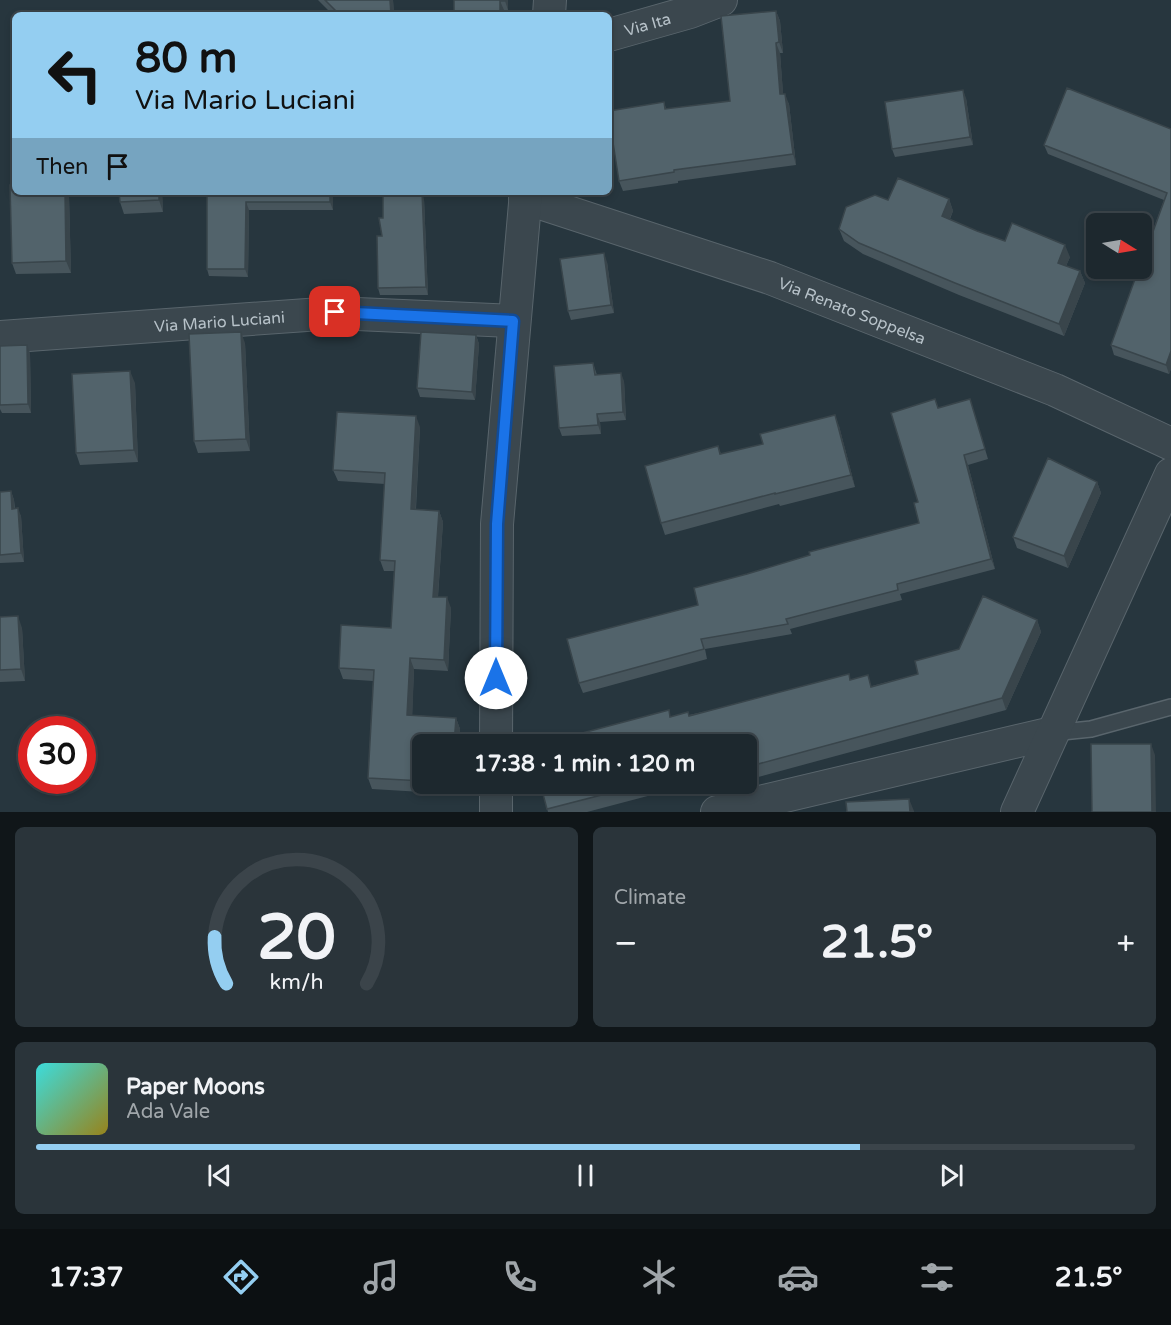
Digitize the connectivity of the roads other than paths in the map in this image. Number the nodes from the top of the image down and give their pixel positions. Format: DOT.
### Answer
graph roads {
  1 [pos="721,0"];
  2 [pos="612,34"];
  3 [pos="525,195"];
  4 [pos="513,321"];
  5 [pos="0,337"];
  6 [pos="1171,444"];
  7 [pos="1171,474"];
  8 [pos="1171,707"];
  9 [pos="496,734"];
  10 [pos="1052,734"];
  11 [pos="496,794"];
  12 [pos="496,812"];
  13 [pos="717,812"];
  14 [pos="1017,812"];
  1 -- 2 [label="street, Via Ita"];
  3 -- 4 [label="street"];
  3 -- 6 [label="street, Via Renato Soppelsa"];
  4 -- 5 [label="street, Via Mario Luciani"];
  4 -- 9 [label="street"];
  7 -- 10 [label="street"];
  8 -- 10 [label="lane"];
  10 -- 13 [label="street"];
  10 -- 14 [label="street"];
  11 -- 12 [label="street"];
}
